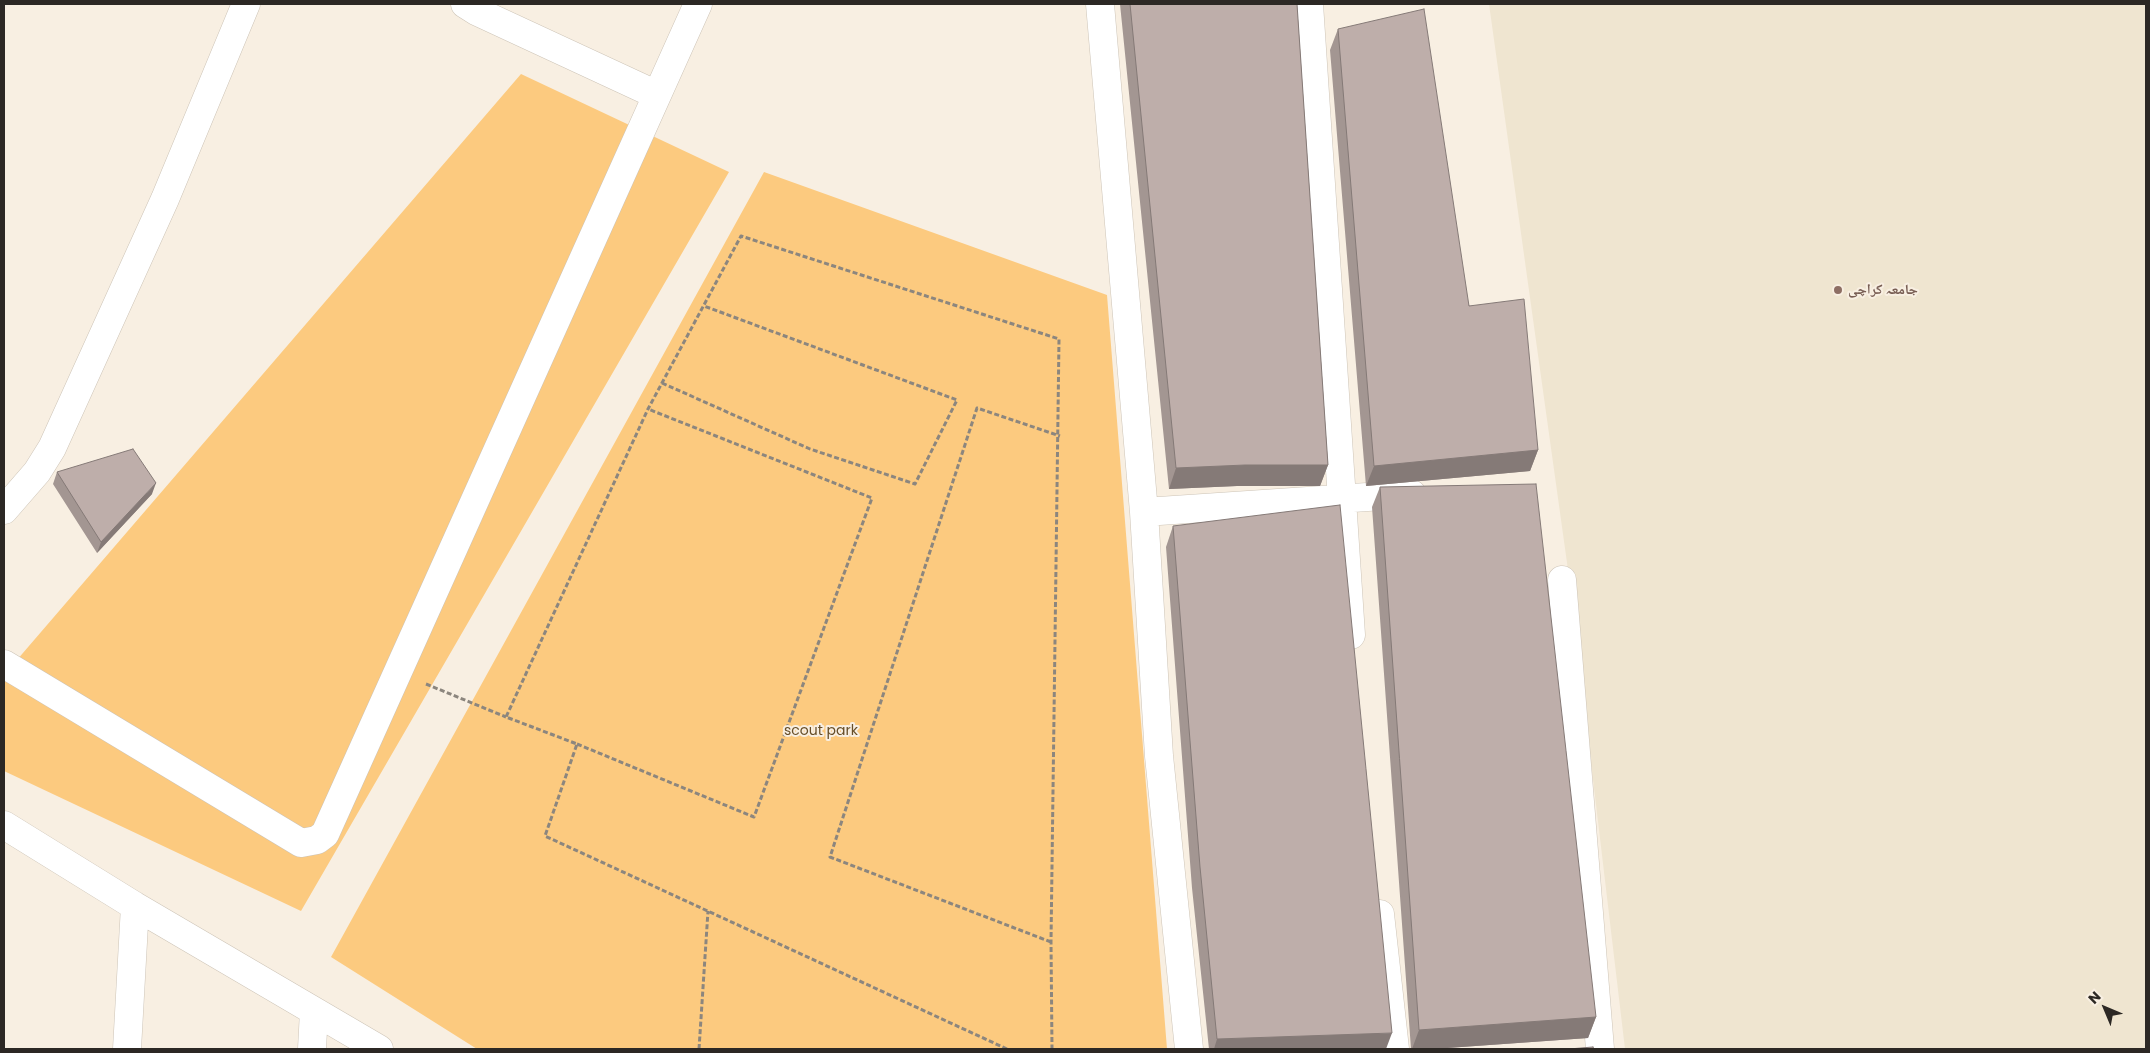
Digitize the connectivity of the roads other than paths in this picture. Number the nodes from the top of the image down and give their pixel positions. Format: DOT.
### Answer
graph roads {
  1 [pos="246,4"];
  2 [pos="465,4"];
  3 [pos="698,4"];
  4 [pos="1100,4"];
  5 [pos="1309,4"];
  6 [pos="657,95"];
  7 [pos="1441,492"];
  8 [pos="1343,499"];
  9 [pos="4,510"];
  10 [pos="1144,512"];
  11 [pos="1562,580"];
  12 [pos="4,664"];
  13 [pos="1353,664"];
  14 [pos="4,825"];
  15 [pos="1377,891"];
  16 [pos="135,906"];
  17 [pos="314,1011"];
  18 [pos="127,1049"];
  19 [pos="312,1049"];
  20 [pos="379,1049"];
  21 [pos="1189,1049"];
  22 [pos="1395,1049"];
  23 [pos="1596,1049"];
  1 -- 9 [label="street"];
  2 -- 6 [label="street"];
  3 -- 6 [label="street"];
  4 -- 10 [label="street"];
  5 -- 8 [label="street"];
  6 -- 12 [label="street"];
  7 -- 8 [label="street"];
  8 -- 10 [label="street"];
  8 -- 13 [label="street"];
  10 -- 21 [label="street"];
  11 -- 23 [label="street"];
  14 -- 16 [label="street"];
  15 -- 22 [label="street"];
  16 -- 17 [label="street"];
  16 -- 18 [label="street"];
  17 -- 19 [label="street"];
  17 -- 20 [label="street"];
}
